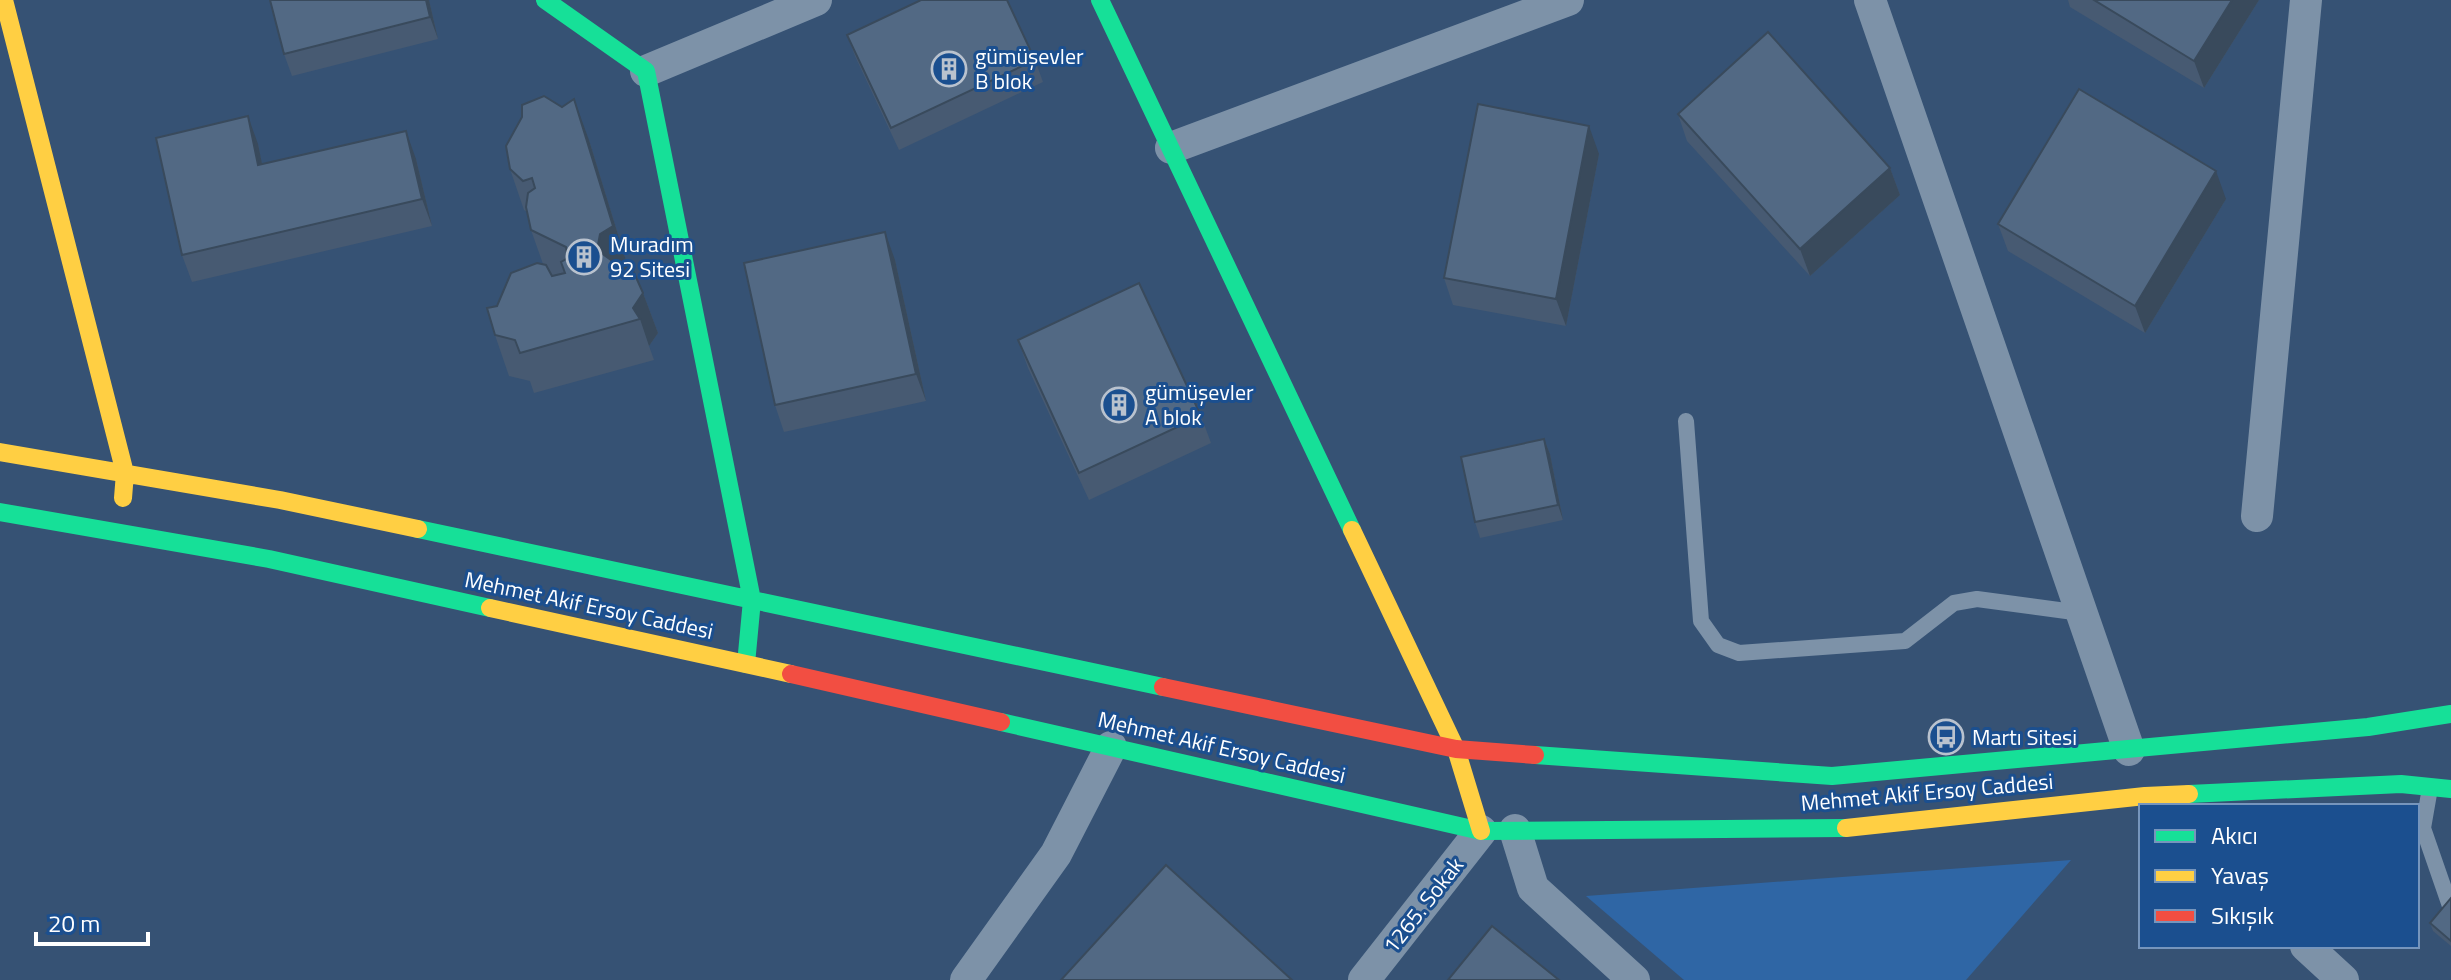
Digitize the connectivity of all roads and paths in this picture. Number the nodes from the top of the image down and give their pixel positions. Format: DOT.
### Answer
graph roads {
  1 [pos="4,0"];
  2 [pos="545,0"];
  3 [pos="816,0"];
  4 [pos="1100,0"];
  5 [pos="1568,0"];
  6 [pos="1870,0"];
  7 [pos="2306,0"];
  8 [pos="646,71"];
  9 [pos="1171,148"];
  10 [pos="1686,421"];
  11 [pos="0,452"];
  12 [pos="125,473"];
  13 [pos="0,512"];
  14 [pos="2257,516"];
  15 [pos="122,533"];
  16 [pos="752,600"];
  17 [pos="2081,613"];
  18 [pos="746,664"];
  19 [pos="2451,714"];
  20 [pos="1111,747"];
  21 [pos="1456,749"];
  22 [pos="2129,750"];
  23 [pos="2430,787"];
  24 [pos="2451,789"];
  25 [pos="2150,801"];
  26 [pos="1515,830"];
  27 [pos="1481,831"];
  28 [pos="2451,909"];
  29 [pos="2308,948"];
  30 [pos="966,980"];
  31 [pos="1364,980"];
  32 [pos="1634,980"];
  33 [pos="2343,980"];
  1 -- 12 [label="main road"];
  2 -- 8 [label="main road"];
  3 -- 8 [label="street"];
  4 -- 9 [label="main road"];
  5 -- 9 [label="street"];
  6 -- 17 [label="street"];
  7 -- 14 [label="street"];
  8 -- 16 [label="main road"];
  9 -- 21 [label="main road"];
  10 -- 17 [label="lane"];
  11 -- 12 [label="main road, Mehmet Akif Ersoy Caddesi"];
  12 -- 15 [label="main road"];
  12 -- 16 [label="main road, Mehmet Akif Ersoy Caddesi"];
  13 -- 15 [label="main road, Mehmet Akif Ersoy Caddesi"];
  15 -- 18 [label="main road, Mehmet Akif Ersoy Caddesi"];
  16 -- 18 [label="main road"];
  16 -- 21 [label="main road, Mehmet Akif Ersoy Caddesi"];
  17 -- 22 [label="street"];
  18 -- 20 [label="main road, Mehmet Akif Ersoy Caddesi"];
  19 -- 22 [label="main road, Mehmet Akif Ersoy Caddesi"];
  20 -- 27 [label="main road, Mehmet Akif Ersoy Caddesi"];
  20 -- 30 [label="street"];
  21 -- 22 [label="main road, Mehmet Akif Ersoy Caddesi"];
  21 -- 27 [label="main road"];
  23 -- 24 [label="main road, Mehmet Akif Ersoy Caddesi"];
  23 -- 25 [label="main road, Mehmet Akif Ersoy Caddesi"];
  23 -- 28 [label="lane"];
  25 -- 26 [label="main road, Mehmet Akif Ersoy Caddesi"];
  26 -- 27 [label="main road, Mehmet Akif Ersoy Caddesi"];
  26 -- 32 [label="street"];
  27 -- 31 [label="street, 1265. Sokak"];
  29 -- 33 [label="street"];
}
